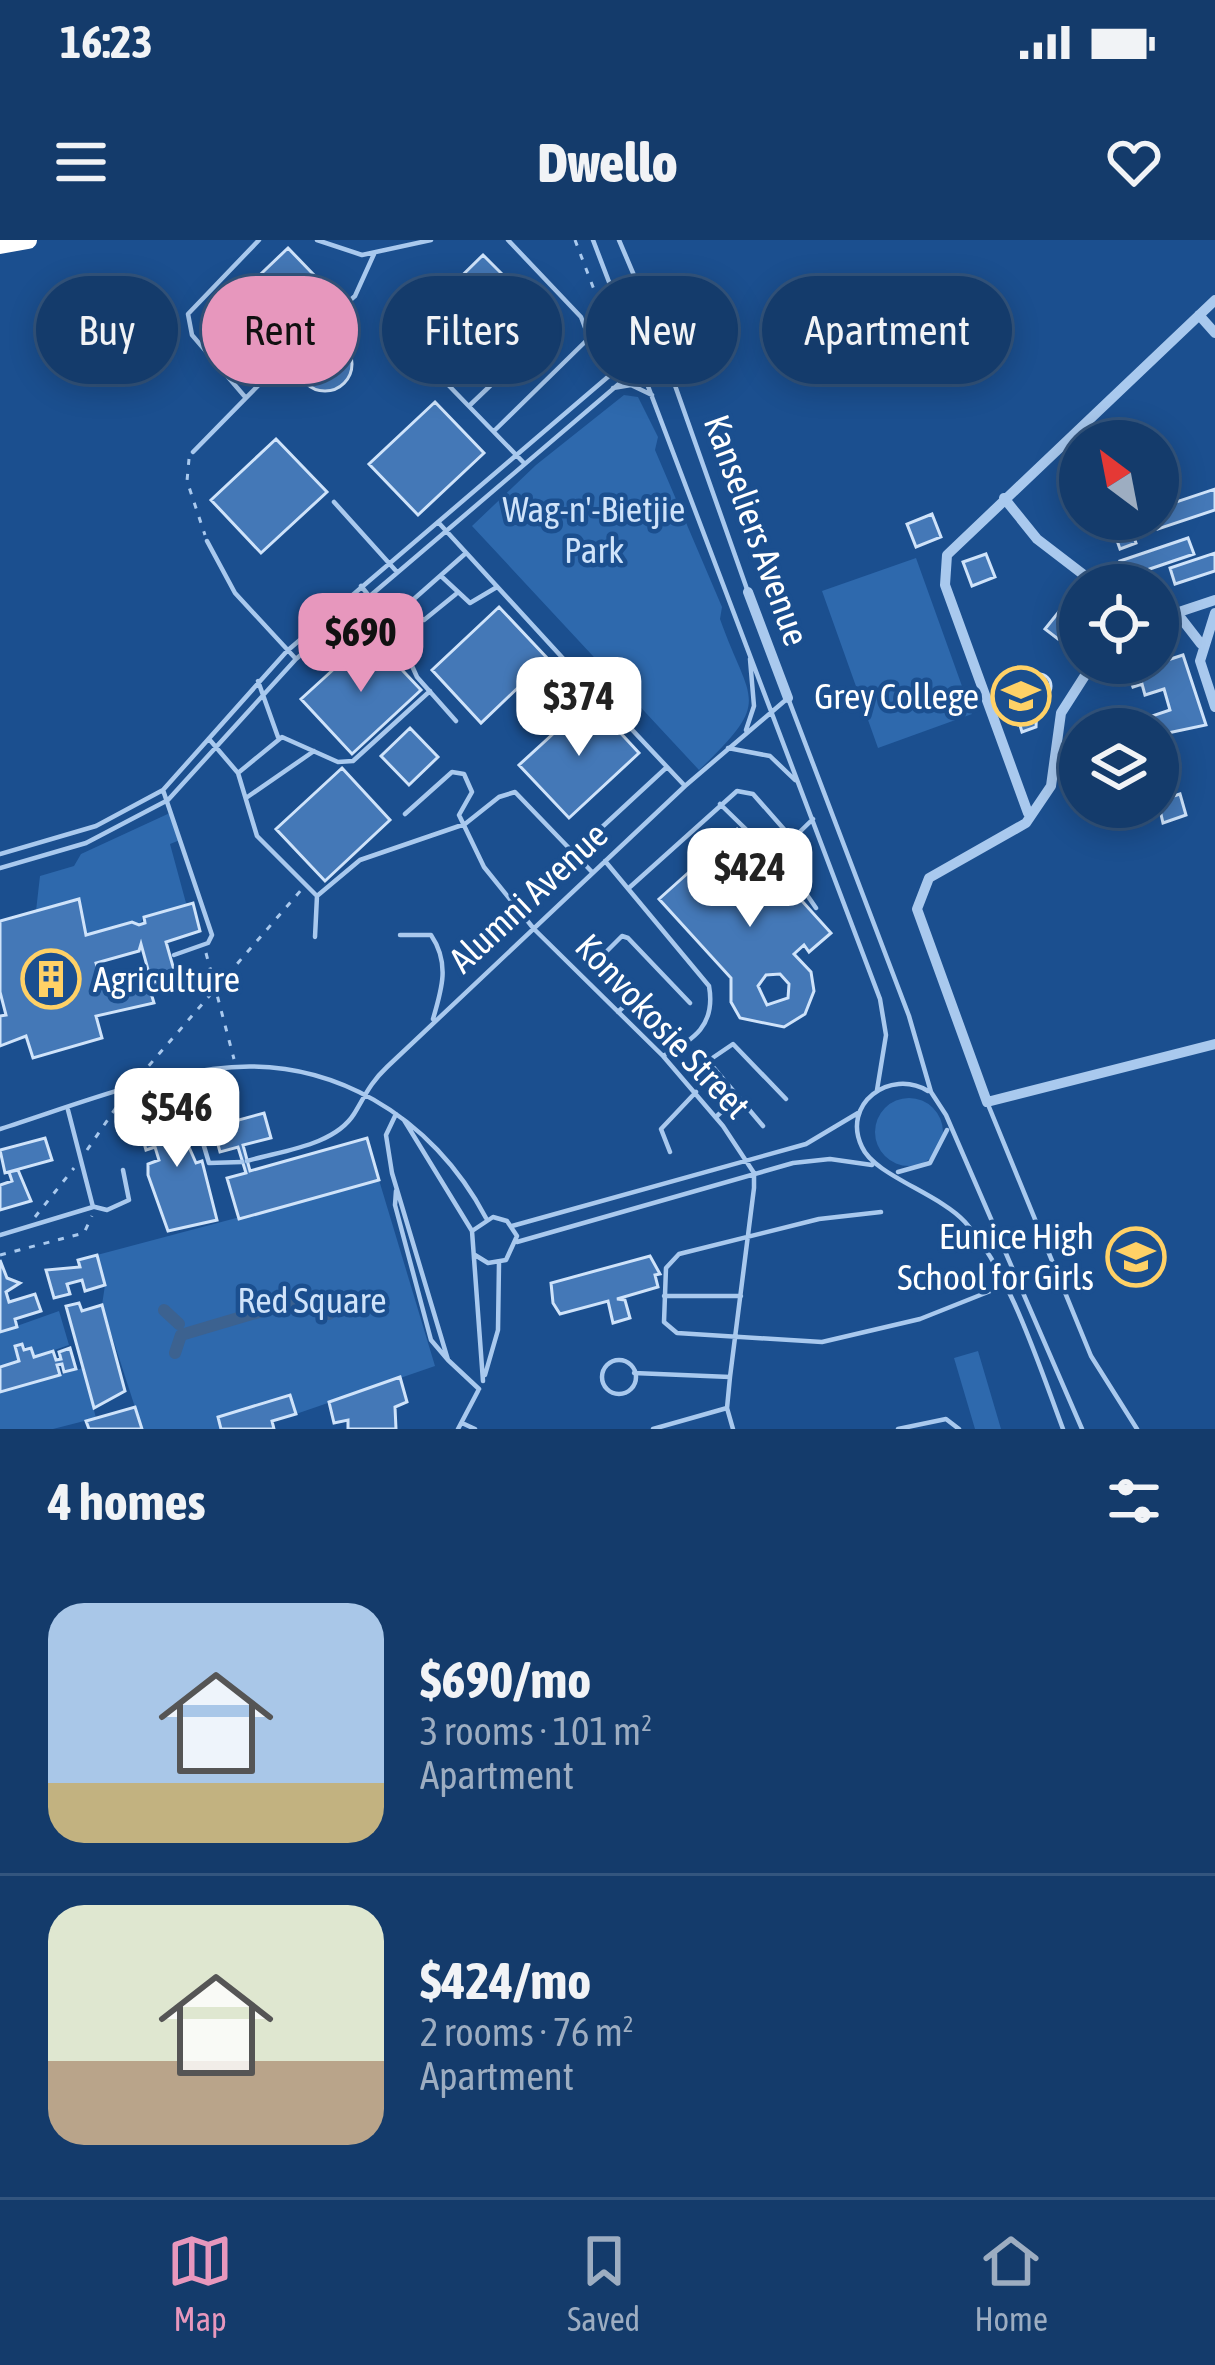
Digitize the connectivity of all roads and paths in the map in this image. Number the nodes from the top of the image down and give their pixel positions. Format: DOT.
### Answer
graph roads {
  1 [pos="28,240"];
  2 [pos="259,240"];
  3 [pos="317,240"];
  4 [pos="431,240"];
  5 [pos="508,240"];
  6 [pos="574,240"];
  7 [pos="593,240"];
  8 [pos="619,240"];
  9 [pos="0,245"];
  10 [pos="374,254"];
  11 [pos="588,276"];
  12 [pos="606,276"];
  13 [pos="634,276"];
  14 [pos="1215,300"];
  15 [pos="1199,315"];
  16 [pos="1215,333"];
  17 [pos="447,384"];
  18 [pos="492,384"];
  19 [pos="597,384"];
  20 [pos="613,384"];
  21 [pos="648,384"];
  22 [pos="674,384"];
  23 [pos="607,389"];
  24 [pos="652,395"];
  25 [pos="246,398"];
  26 [pos="469,406"];
  27 [pos="494,431"];
  28 [pos="194,452"];
  29 [pos="515,454"];
  30 [pos="523,462"];
  31 [pos="1004,498"];
  32 [pos="334,502"];
  33 [pos="437,521"];
  34 [pos="447,531"];
  35 [pos="207,542"];
  36 [pos="466,553"];
  37 [pos="389,563"];
  38 [pos="1070,564"];
  39 [pos="398,572"];
  40 [pos="440,576"];
  41 [pos="361,586"];
  42 [pos="497,587"];
  43 [pos="748,592"];
  44 [pos="457,594"];
  45 [pos="369,596"];
  46 [pos="1215,600"];
  47 [pos="404,608"];
  48 [pos="1179,613"];
  49 [pos="1215,613"];
  50 [pos="1179,616"];
  51 [pos="389,621"];
  52 [pos="1202,644"];
  53 [pos="749,650"];
  54 [pos="286,651"];
  55 [pos="296,659"];
  56 [pos="258,681"];
  57 [pos="1080,684"];
  58 [pos="590,685"];
  59 [pos="430,691"];
  60 [pos="265,693"];
  61 [pos="788,698"];
  62 [pos="545,703"];
  63 [pos="1215,707"];
  64 [pos="772,715"];
  65 [pos="456,721"];
  66 [pos="743,735"];
  67 [pos="279,738"];
  68 [pos="209,739"];
  69 [pos="219,746"];
  70 [pos="728,748"];
  71 [pos="314,751"];
  72 [pos="667,767"];
  73 [pos="238,773"];
  74 [pos="685,786"];
  75 [pos="802,789"];
  76 [pos="163,790"];
  77 [pos="246,798"];
  78 [pos="168,800"];
  79 [pos="720,804"];
  80 [pos="406,814"];
  81 [pos="1028,814"];
  82 [pos="813,819"];
  83 [pos="465,824"];
  84 [pos="790,836"];
  85 [pos="17,849"];
  86 [pos="574,853"];
  87 [pos="0,854"];
  88 [pos="775,856"];
  89 [pos="604,861"];
  90 [pos="20,863"];
  91 [pos="0,868"];
  92 [pos="592,872"];
  93 [pos="304,886"];
  94 [pos="628,889"];
  95 [pos="317,896"];
  96 [pos="816,908"];
  97 [pos="534,928"];
  98 [pos="400,934"];
  99 [pos="315,937"];
  100 [pos="205,945"];
  101 [pos="174,955"];
  102 [pos="215,988"];
  103 [pos="636,995"];
  104 [pos="690,1003"];
  105 [pos="618,1012"];
  106 [pos="432,1024"];
  107 [pos="667,1028"];
  108 [pos="1215,1044"];
  109 [pos="663,1056"];
  110 [pos="236,1067"];
  111 [pos="182,1076"];
  112 [pos="877,1090"];
  113 [pos="362,1091"];
  114 [pos="126,1092"];
  115 [pos="696,1092"];
  116 [pos="931,1092"];
  117 [pos="737,1097"];
  118 [pos="786,1099"];
  119 [pos="987,1102"];
  120 [pos="67,1108"];
  121 [pos="859,1113"];
  122 [pos="399,1115"];
  123 [pos="716,1117"];
  124 [pos="763,1126"];
  125 [pos="0,1129"];
  126 [pos="947,1129"];
  127 [pos="670,1152"];
  128 [pos="82,1158"];
  129 [pos="747,1159"];
  130 [pos="878,1166"];
  131 [pos="123,1170"];
  132 [pos="892,1172"];
  133 [pos="754,1173"];
  134 [pos="397,1188"];
  135 [pos="93,1207"];
  136 [pos="881,1212"];
  137 [pos="486,1218"];
  138 [pos="512,1226"];
  139 [pos="27,1228"];
  140 [pos="472,1231"];
  141 [pos="0,1234"];
  142 [pos="748,1234"];
  143 [pos="517,1242"];
  144 [pos="475,1255"];
  145 [pos="0,1256"];
  146 [pos="499,1263"];
  147 [pos="1003,1286"];
  148 [pos="664,1296"];
  149 [pos="741,1296"];
  150 [pos="737,1334"];
  151 [pos="448,1360"];
  152 [pos="633,1372"];
  153 [pos="730,1377"];
  154 [pos="483,1381"];
  155 [pos="479,1389"];
  156 [pos="727,1408"];
  157 [pos="460,1426"];
  158 [pos="475,1429"];
  159 [pos="652,1429"];
  160 [pos="733,1429"];
  161 [pos="898,1429"];
  162 [pos="959,1429"];
  163 [pos="1060,1429"];
  164 [pos="1082,1429"];
  165 [pos="1137,1429"];
  1 -- 9 [label="highway"];
  2 -- 25 [label="lane"];
  3 -- 10 [label="lane"];
  4 -- 10 [label="lane"];
  5 -- 27 [label="lane"];
  6 -- 11 [label="path"];
  7 -- 12 [label="lane"];
  8 -- 13 [label="lane"];
  10 -- 25 [label="lane"];
  14 -- 15 [label="street"];
  15 -- 16 [label="street"];
  15 -- 31 [label="street"];
  17 -- 26 [label="lane"];
  18 -- 26 [label="lane"];
  19 -- 29 [label="lane"];
  20 -- 23 [label="lane"];
  21 -- 24 [label="lane, Kanseliers Avenue"];
  22 -- 43 [label="lane, Kanseliers Avenue"];
  23 -- 24 [label="lane"];
  23 -- 30 [label="lane"];
  24 -- 53 [label="lane, Kanseliers Avenue"];
  25 -- 28 [label="lane"];
  26 -- 27 [label="lane"];
  27 -- 29 [label="lane"];
  28 -- 35 [label="path"];
  29 -- 30 [label="lane"];
  29 -- 33 [label="lane"];
  30 -- 34 [label="lane"];
  31 -- 38 [label="street"];
  31 -- 81 [label="street"];
  32 -- 37 [label="lane"];
  33 -- 34 [label="lane"];
  33 -- 37 [label="lane"];
  34 -- 36 [label="lane"];
  34 -- 39 [label="lane"];
  35 -- 54 [label="lane"];
  36 -- 40 [label="lane"];
  36 -- 42 [label="lane"];
  37 -- 39 [label="lane"];
  37 -- 41 [label="lane"];
  39 -- 45 [label="lane"];
  40 -- 44 [label="lane"];
  40 -- 47 [label="lane"];
  41 -- 45 [label="lane"];
  41 -- 54 [label="lane"];
  42 -- 44 [label="lane"];
  42 -- 62 [label="lane"];
  43 -- 61 [label="street, Kanseliers Avenue"];
  44 -- 47 [label="lane"];
  45 -- 51 [label="lane"];
  45 -- 55 [label="lane"];
  46 -- 48 [label="street"];
  47 -- 51 [label="lane"];
  49 -- 52 [label="street"];
  50 -- 52 [label="street"];
  51 -- 59 [label="lane"];
  52 -- 63 [label="street"];
  53 -- 64 [label="lane, Kanseliers Avenue"];
  53 -- 66 [label="lane"];
  54 -- 55 [label="lane"];
  54 -- 56 [label="lane"];
  55 -- 60 [label="lane"];
  56 -- 60 [label="lane"];
  56 -- 68 [label="lane"];
  57 -- 81 [label="street"];
  58 -- 72 [label="lane"];
  59 -- 65 [label="lane"];
  59 -- 71 [label="lane"];
  60 -- 67 [label="lane"];
  60 -- 69 [label="lane"];
  61 -- 64 [label="lane, Alumni Avenue"];
  61 -- 116 [label="lane, Kanseliers Avenue"];
  64 -- 66 [label="lane, Alumni Avenue"];
  64 -- 75 [label="lane, Kanseliers Avenue"];
  66 -- 70 [label="lane, Alumni Avenue"];
  67 -- 71 [label="lane"];
  67 -- 73 [label="lane"];
  68 -- 69 [label="lane"];
  68 -- 76 [label="lane"];
  69 -- 73 [label="lane"];
  69 -- 78 [label="lane"];
  70 -- 74 [label="lane, Alumni Avenue"];
  70 -- 75 [label="lane"];
  71 -- 77 [label="lane"];
  72 -- 74 [label="lane"];
  72 -- 86 [label="lane"];
  73 -- 77 [label="lane"];
  74 -- 89 [label="lane, Alumni Avenue"];
  75 -- 82 [label="lane, Kanseliers Avenue"];
  76 -- 78 [label="lane"];
  76 -- 85 [label="lane"];
  77 -- 93 [label="lane"];
  78 -- 90 [label="lane"];
  78 -- 100 [label="lane"];
  79 -- 84 [label="lane"];
  79 -- 88 [label="lane"];
  79 -- 94 [label="lane"];
  80 -- 83 [label="lane"];
  81 -- 119 [label="street"];
  82 -- 84 [label="lane"];
  82 -- 112 [label="lane, Kanseliers Avenue"];
  83 -- 86 [label="lane"];
  83 -- 95 [label="lane"];
  83 -- 97 [label="lane, Konvokosie Street"];
  84 -- 88 [label="lane"];
  85 -- 87 [label="lane"];
  85 -- 90 [label="lane"];
  86 -- 92 [label="lane"];
  88 -- 96 [label="lane"];
  89 -- 92 [label="lane, Alumni Avenue"];
  89 -- 94 [label="lane"];
  90 -- 91 [label="lane"];
  92 -- 97 [label="lane, Alumni Avenue"];
  93 -- 95 [label="lane"];
  93 -- 102 [label="path"];
  94 -- 109 [label="lane"];
  95 -- 99 [label="lane"];
  97 -- 105 [label="lane, Konvokosie Street"];
  97 -- 106 [label="lane, Alumni Avenue"];
  98 -- 106 [label="lane"];
  100 -- 101 [label="lane"];
  100 -- 102 [label="path"];
  102 -- 110 [label="path"];
  102 -- 114 [label="path"];
  103 -- 104 [label="lane"];
  103 -- 105 [label="lane"];
  103 -- 107 [label="lane"];
  105 -- 109 [label="lane, Konvokosie Street"];
  106 -- 113 [label="lane, Alumni Avenue"];
  108 -- 119 [label="street"];
  109 -- 115 [label="lane, Konvokosie Street"];
  110 -- 111 [label="lane"];
  110 -- 113 [label="lane"];
  111 -- 113 [label="lane, Alumni Avenue"];
  111 -- 114 [label="lane"];
  112 -- 116 [label="lane"];
  112 -- 121 [label="lane"];
  113 -- 122 [label="lane"];
  114 -- 120 [label="lane"];
  114 -- 128 [label="path"];
  115 -- 123 [label="lane, Konvokosie Street"];
  115 -- 127 [label="lane"];
  116 -- 126 [label="lane, Kanseliers Avenue"];
  117 -- 118 [label="lane"];
  117 -- 123 [label="lane"];
  117 -- 124 [label="lane"];
  119 -- 165 [label="lane"];
  120 -- 125 [label="lane"];
  120 -- 128 [label="lane"];
  121 -- 129 [label="lane"];
  121 -- 130 [label="lane"];
  122 -- 134 [label="lane"];
  122 -- 137 [label="lane"];
  122 -- 140 [label="lane"];
  123 -- 129 [label="lane, Konvokosie Street"];
  126 -- 132 [label="lane"];
  126 -- 164 [label="lane, Kanseliers Avenue"];
  128 -- 135 [label="lane"];
  128 -- 139 [label="path"];
  129 -- 133 [label="lane, Konvokosie Street"];
  129 -- 138 [label="lane"];
  130 -- 132 [label="lane"];
  130 -- 133 [label="lane"];
  131 -- 135 [label="lane"];
  132 -- 147 [label="lane"];
  133 -- 142 [label="lane, Konvokosie Street"];
  133 -- 143 [label="lane"];
  134 -- 151 [label="lane"];
  134 -- 151 [label="lane"];
  135 -- 139 [label="lane"];
  135 -- 145 [label="path"];
  136 -- 142 [label="lane"];
  137 -- 138 [label="lane"];
  137 -- 140 [label="lane"];
  138 -- 143 [label="lane"];
  139 -- 141 [label="lane"];
  140 -- 144 [label="lane"];
  142 -- 148 [label="lane"];
  142 -- 149 [label="lane, Konvokosie Street"];
  143 -- 146 [label="lane"];
  144 -- 146 [label="lane"];
  144 -- 154 [label="lane"];
  146 -- 154 [label="lane"];
  147 -- 150 [label="lane"];
  147 -- 163 [label="lane"];
  148 -- 149 [label="lane"];
  148 -- 150 [label="lane"];
  149 -- 150 [label="lane, Konvokosie Street"];
  150 -- 153 [label="lane, Konvokosie Street"];
  151 -- 155 [label="lane"];
  152 -- 152 [label="lane"];
  152 -- 153 [label="lane"];
  153 -- 156 [label="lane, Konvokosie Street"];
  154 -- 155 [label="lane"];
  155 -- 157 [label="lane"];
  156 -- 159 [label="lane"];
  156 -- 160 [label="lane, Konvokosie Street"];
  157 -- 158 [label="lane"];
  161 -- 162 [label="lane"];
}
